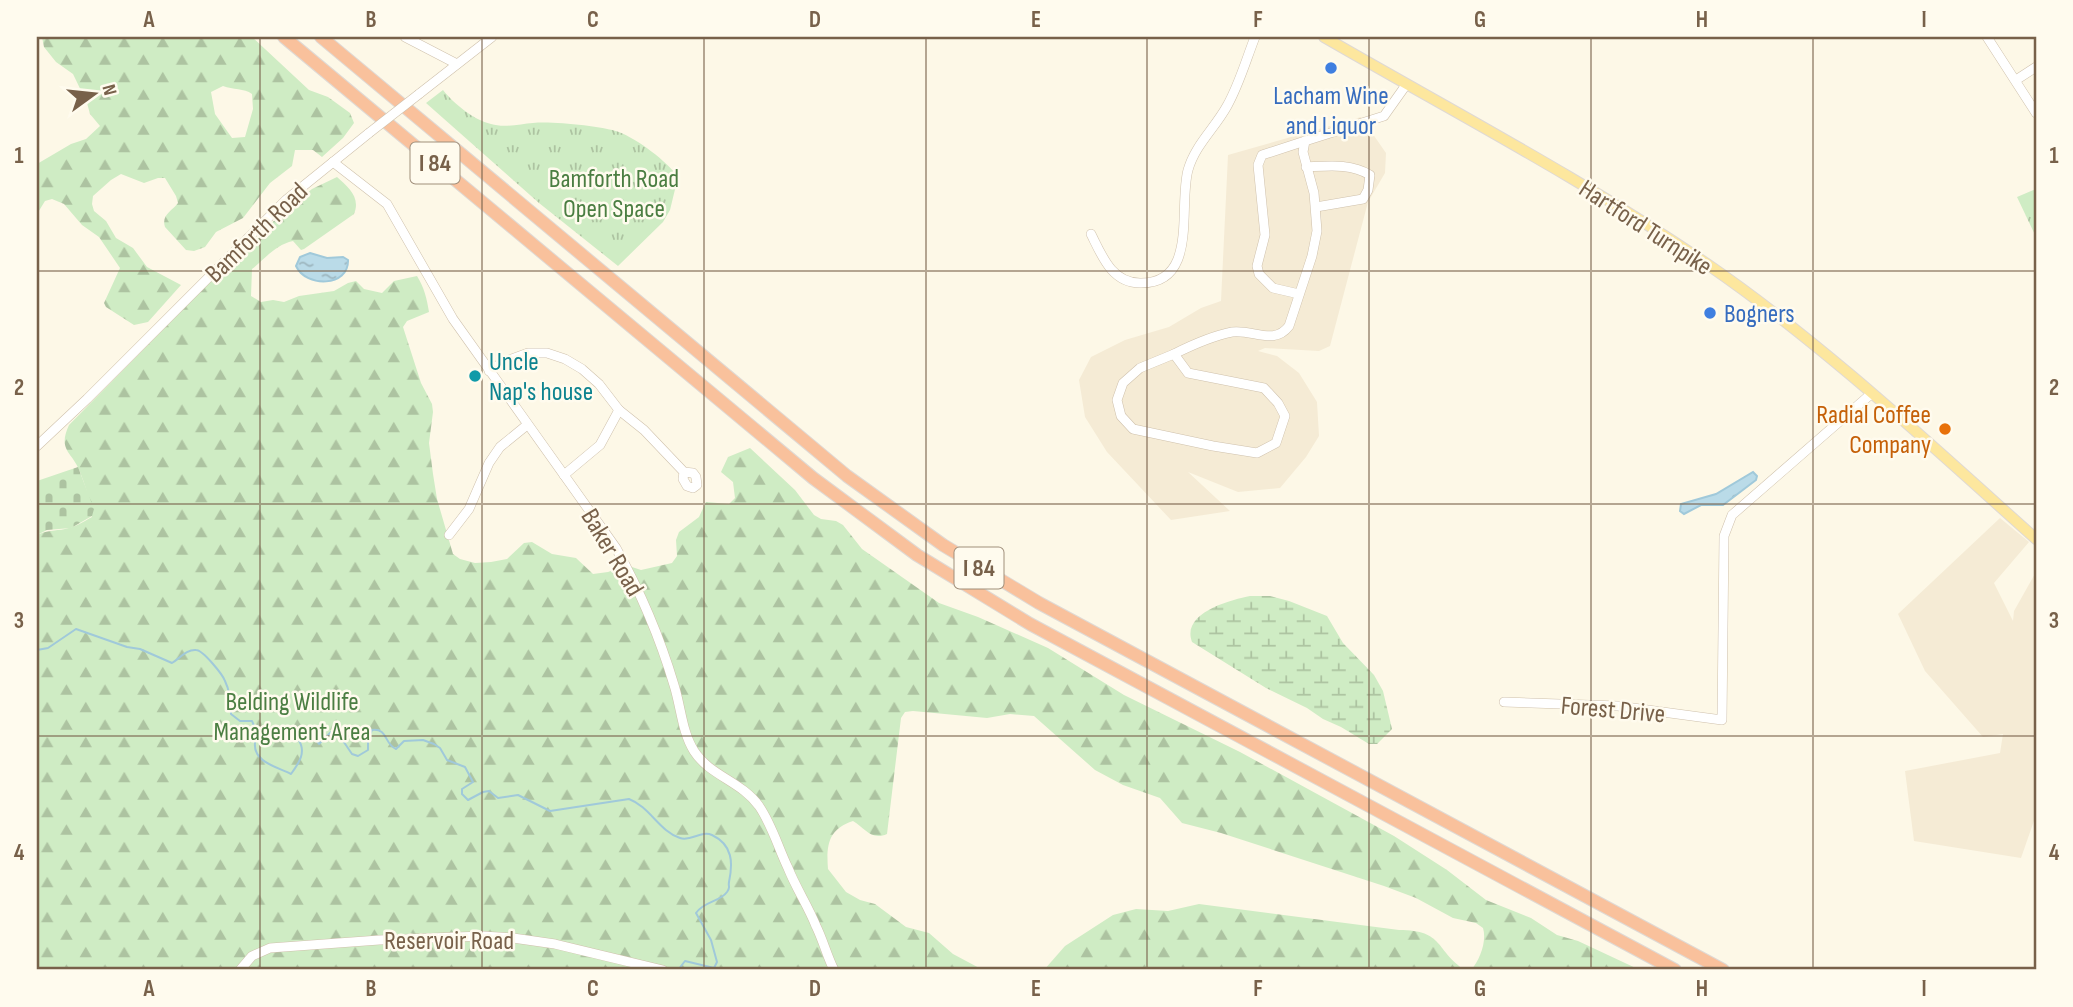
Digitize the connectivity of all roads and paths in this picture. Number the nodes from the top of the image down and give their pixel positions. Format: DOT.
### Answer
graph roads {
  1 [pos="284,37"];
  2 [pos="321,37"];
  3 [pos="405,37"];
  4 [pos="492,37"];
  5 [pos="1255,37"];
  6 [pos="1324,37"];
  7 [pos="1987,37"];
  8 [pos="457,64"];
  9 [pos="2036,67"];
  10 [pos="2016,80"];
  11 [pos="1406,85"];
  12 [pos="2036,113"];
  13 [pos="1305,141"];
  14 [pos="333,162"];
  15 [pos="1306,167"];
  16 [pos="1316,207"];
  17 [pos="1091,234"];
  18 [pos="1299,294"];
  19 [pos="1174,354"];
  20 [pos="489,371"];
  21 [pos="1871,394"];
  22 [pos="618,410"];
  23 [pos="527,425"];
  24 [pos="37,446"];
  25 [pos="684,472"];
  26 [pos="564,475"];
  27 [pos="449,535"];
  28 [pos="2036,538"];
  29 [pos="1504,702"];
  30 [pos="240,970"];
  31 [pos="663,970"];
  32 [pos="834,970"];
  33 [pos="1675,970"];
  34 [pos="1723,970"];
  1 -- 33 [label="highway, I 84"];
  2 -- 34 [label="highway, I 84"];
  3 -- 8 [label="street"];
  4 -- 8 [label="street, Bamforth Road"];
  5 -- 17 [label="street"];
  6 -- 11 [label="main road, Hartford Turnpike"];
  7 -- 10 [label="street"];
  8 -- 14 [label="street, Bamforth Road, bridge"];
  9 -- 10 [label="street"];
  10 -- 12 [label="street"];
  11 -- 13 [label="street"];
  11 -- 21 [label="main road, Hartford Turnpike"];
  13 -- 15 [label="street"];
  13 -- 18 [label="street"];
  14 -- 20 [label="street, Baker Road"];
  14 -- 24 [label="street, Bamforth Road"];
  15 -- 16 [label="street"];
  15 -- 16 [label="street"];
  16 -- 18 [label="street"];
  18 -- 19 [label="street"];
  19 -- 19 [label="street"];
  20 -- 22 [label="street"];
  20 -- 23 [label="street, Baker Road"];
  21 -- 28 [label="main road, Hartford Turnpike"];
  21 -- 29 [label="street, Forest Drive"];
  22 -- 25 [label="street"];
  22 -- 26 [label="street"];
  23 -- 26 [label="street, Baker Road"];
  23 -- 27 [label="street"];
  26 -- 32 [label="street, Baker Road"];
  30 -- 31 [label="street, Reservoir Road"];
}
